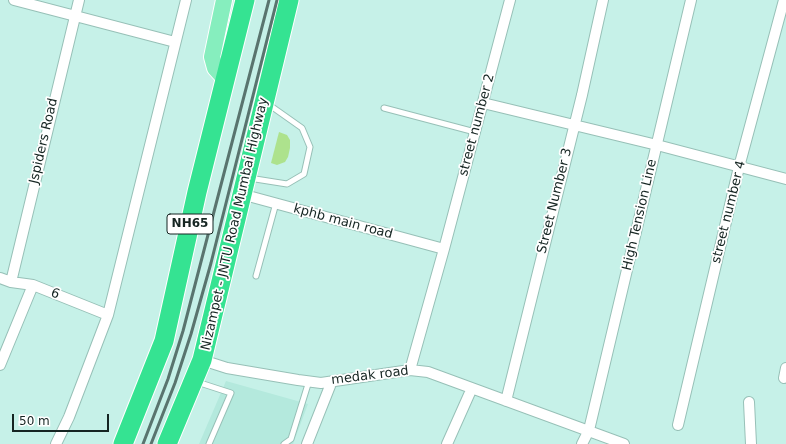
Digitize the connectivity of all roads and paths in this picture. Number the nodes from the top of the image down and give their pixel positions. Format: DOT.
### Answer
graph roads {
  1 [pos="14,0"];
  2 [pos="79,0"];
  3 [pos="186,0"];
  4 [pos="224,0"];
  5 [pos="245,0"];
  6 [pos="289,0"];
  7 [pos="510,0"];
  8 [pos="602,0"];
  9 [pos="691,0"];
  10 [pos="784,0"];
  11 [pos="74,16"];
  12 [pos="175,42"];
  13 [pos="225,79"];
  14 [pos="264,101"];
  15 [pos="482,104"];
  16 [pos="384,108"];
  17 [pos="574,126"];
  18 [pos="475,132"];
  19 [pos="657,145"];
  20 [pos="740,167"];
  21 [pos="786,179"];
  22 [pos="243,186"];
  23 [pos="276,203"];
  24 [pos="444,249"];
  25 [pos="256,276"];
  26 [pos="0,278"];
  27 [pos="10,282"];
  28 [pos="33,285"];
  29 [pos="108,315"];
  30 [pos="202,360"];
  31 [pos="0,365"];
  32 [pos="410,370"];
  33 [pos="194,380"];
  34 [pos="308,381"];
  35 [pos="332,381"];
  36 [pos="472,388"];
  37 [pos="506,400"];
  38 [pos="749,402"];
  39 [pos="678,425"];
  40 [pos="589,430"];
  41 [pos="56,444"];
  42 [pos="123,444"];
  43 [pos="167,444"];
  44 [pos="209,444"];
  45 [pos="284,444"];
  46 [pos="307,444"];
  47 [pos="447,444"];
  48 [pos="582,444"];
  49 [pos="624,444"];
  50 [pos="751,444"];
  1 -- 11 [label="street"];
  2 -- 11 [label="street, Jspiders Road"];
  3 -- 12 [label="street"];
  4 -- 13 [label="main road"];
  5 -- 13 [label="highway, NH65"];
  6 -- 14 [label="highway, Nizampet - JNTU Road Mumbai Highway / NH65"];
  7 -- 15 [label="street, street number 2"];
  8 -- 17 [label="street, Street Number 3"];
  9 -- 19 [label="street, High Tension Line"];
  10 -- 20 [label="street, street number 4"];
  11 -- 12 [label="street"];
  11 -- 27 [label="street, Jspiders Road"];
  12 -- 29 [label="street"];
  13 -- 42 [label="highway, NH65"];
  14 -- 22 [label="highway, Nizampet - JNTU Road Mumbai Highway / NH65"];
  14 -- 22 [label="lane"];
  15 -- 17 [label="street"];
  15 -- 18 [label="street, street number 2"];
  16 -- 18 [label="lane"];
  17 -- 19 [label="street"];
  17 -- 37 [label="street, Street Number 3"];
  18 -- 24 [label="street, street number 2"];
  19 -- 20 [label="street"];
  19 -- 40 [label="street, High Tension Line"];
  20 -- 21 [label="street"];
  20 -- 39 [label="street, street number 4"];
  22 -- 23 [label="street, kphb main road"];
  22 -- 30 [label="highway, Nizampet - JNTU Road Mumbai Highway / NH65"];
  23 -- 24 [label="street, kphb main road"];
  23 -- 25 [label="lane"];
  24 -- 32 [label="street, street number 2"];
  26 -- 27 [label="street, 6"];
  27 -- 28 [label="street, 6"];
  28 -- 29 [label="street, 6"];
  28 -- 31 [label="street"];
  29 -- 41 [label="street"];
  30 -- 33 [label="highway, Nizampet - JNTU Road Mumbai Highway / NH65"];
  30 -- 34 [label="street, medak road"];
  32 -- 35 [label="street, medak road"];
  32 -- 36 [label="street, medak road"];
  33 -- 43 [label="highway, Nizampet - JNTU Road Mumbai Highway / NH65"];
  33 -- 44 [label="lane"];
  34 -- 35 [label="street, medak road"];
  34 -- 45 [label="lane"];
  35 -- 46 [label="street"];
  36 -- 37 [label="street, medak road"];
  36 -- 47 [label="street"];
  37 -- 40 [label="street, medak road"];
  38 -- 50 [label="street"];
  40 -- 48 [label="street"];
  40 -- 49 [label="street, medak road"];
}
